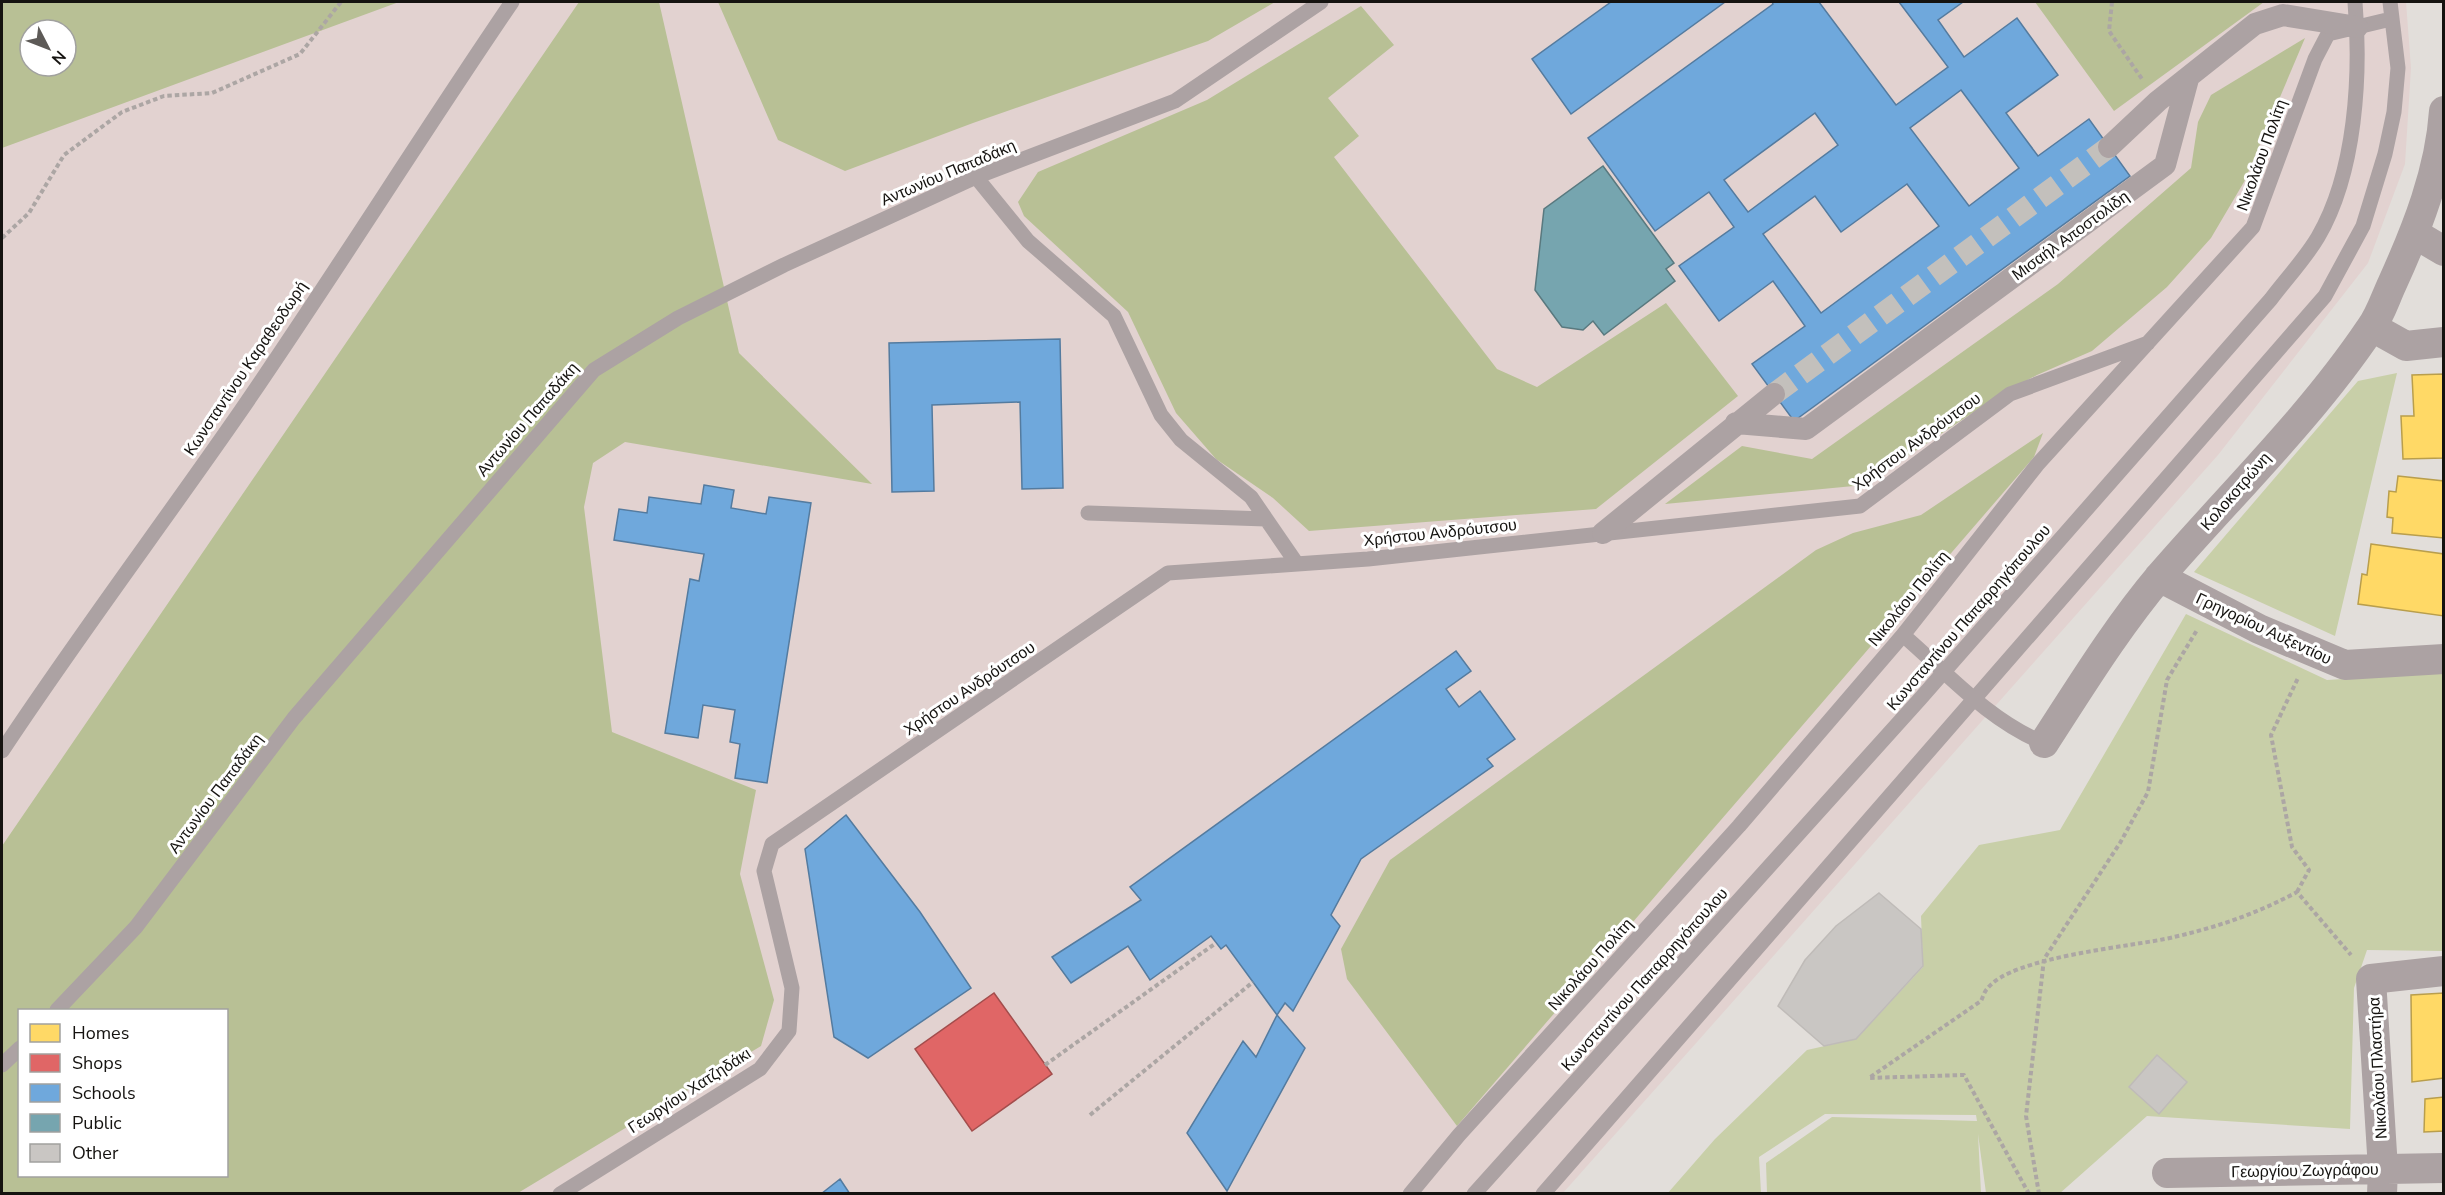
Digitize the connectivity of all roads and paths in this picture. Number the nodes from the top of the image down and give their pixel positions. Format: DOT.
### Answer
graph roads {
  1 [pos="341,2"];
  2 [pos="512,2"];
  3 [pos="1322,2"];
  4 [pos="2112,2"];
  5 [pos="2355,2"];
  6 [pos="2390,2"];
  7 [pos="2391,19"];
  8 [pos="2357,27"];
  9 [pos="2188,79"];
  10 [pos="2158,101"];
  11 [pos="2444,111"];
  12 [pos="2109,147"];
  13 [pos="976,177"];
  14 [pos="2415,234"];
  15 [pos="2,238"];
  16 [pos="2444,251"];
  17 [pos="2372,327"];
  18 [pos="2444,342"];
  19 [pos="2148,343"];
  20 [pos="1774,394"];
  21 [pos="1736,423"];
  22 [pos="1088,513"];
  23 [pos="1266,519"];
  24 [pos="1603,533"];
  25 [pos="1297,564"];
  26 [pos="2159,577"];
  27 [pos="2212,603"];
  28 [pos="1903,635"];
  29 [pos="2310,653"];
  30 [pos="2444,659"];
  31 [pos="2044,743"];
  32 [pos="2,752"];
  33 [pos="772,844"];
  34 [pos="2298,892"];
  35 [pos="1216,943"];
  36 [pos="2044,959"];
  37 [pos="2444,971"];
  38 [pos="2371,979"];
  39 [pos="1253,982"];
  40 [pos="59,1009"];
  41 [pos="18,1050"];
  42 [pos="2,1065"];
  43 [pos="1045,1065"];
  44 [pos="1090,1115"];
  45 [pos="2444,1168"];
  46 [pos="2167,1173"];
  47 [pos="2382,1181"];
  48 [pos="560,1194"];
  49 [pos="1410,1194"];
  50 [pos="1474,1194"];
  51 [pos="1543,1194"];
  52 [pos="2029,1194"];
  53 [pos="2038,1194"];
  1 -- 15 [label="path"];
  2 -- 32 [label="lane, Κωνσταντίνου Καραθεοδωρή"];
  3 -- 13 [label="lane, Αντωνίου Παπαδάκη"];
  4 -- 10 [label="path"];
  5 -- 8 [label="lane, Κωνσταντίνου Παπαρρηγόπουλου"];
  6 -- 7 [label="lane"];
  7 -- 8 [label="lane, Νικολάου Πολίτη"];
  7 -- 51 [label="lane"];
  8 -- 9 [label="street"];
  8 -- 19 [label="lane, Νικολάου Πολίτη"];
  8 -- 50 [label="lane, Κωνσταντίνου Παπαρρηγόπουλου"];
  9 -- 10 [label="street"];
  9 -- 21 [label="street, Μισαήλ Αποστολίδη"];
  10 -- 12 [label="street"];
  11 -- 14 [label="street, Κολοκοτρώνη"];
  13 -- 23 [label="lane"];
  13 -- 40 [label="lane, Αντωνίου Παπαδάκη"];
  14 -- 16 [label="street"];
  14 -- 17 [label="street, Κολοκοτρώνη"];
  17 -- 18 [label="street"];
  17 -- 26 [label="street, Κολοκοτρώνη"];
  19 -- 24 [label="lane, Χρήστου Ανδρόυτσου"];
  19 -- 28 [label="lane, Νικολάου Πολίτη"];
  20 -- 21 [label="street"];
  21 -- 24 [label="street"];
  22 -- 23 [label="lane"];
  23 -- 25 [label="lane"];
  24 -- 25 [label="lane, Χρήστου Ανδρόυτσου"];
  25 -- 33 [label="lane, Χρήστου Ανδρόυτσου"];
  26 -- 27 [label="street, Γρηγορίου Αυξεντίου"];
  26 -- 31 [label="street, Κολοκοτρώνη"];
  27 -- 29 [label="street, Γρηγορίου Αυξεντίου"];
  27 -- 36 [label="path"];
  28 -- 31 [label="lane"];
  28 -- 49 [label="lane, Νικολάου Πολίτη"];
  29 -- 30 [label="street, Γρηγορίου Αυξεντίου"];
  29 -- 34 [label="path"];
  33 -- 48 [label="lane, Γεωργίου Χατζηδάκι"];
  34 -- 36 [label="path"];
  34 -- 38 [label="path"];
  35 -- 43 [label="path"];
  36 -- 52 [label="path"];
  36 -- 53 [label="path"];
  37 -- 38 [label="street"];
  38 -- 47 [label="street, Νικολάου Πλαστήρα"];
  39 -- 44 [label="path"];
  41 -- 42 [label="lane"];
  45 -- 47 [label="street, Γεωργίου Ζωγράφου"];
  46 -- 47 [label="street, Γεωργίου Ζωγράφου"];
}
